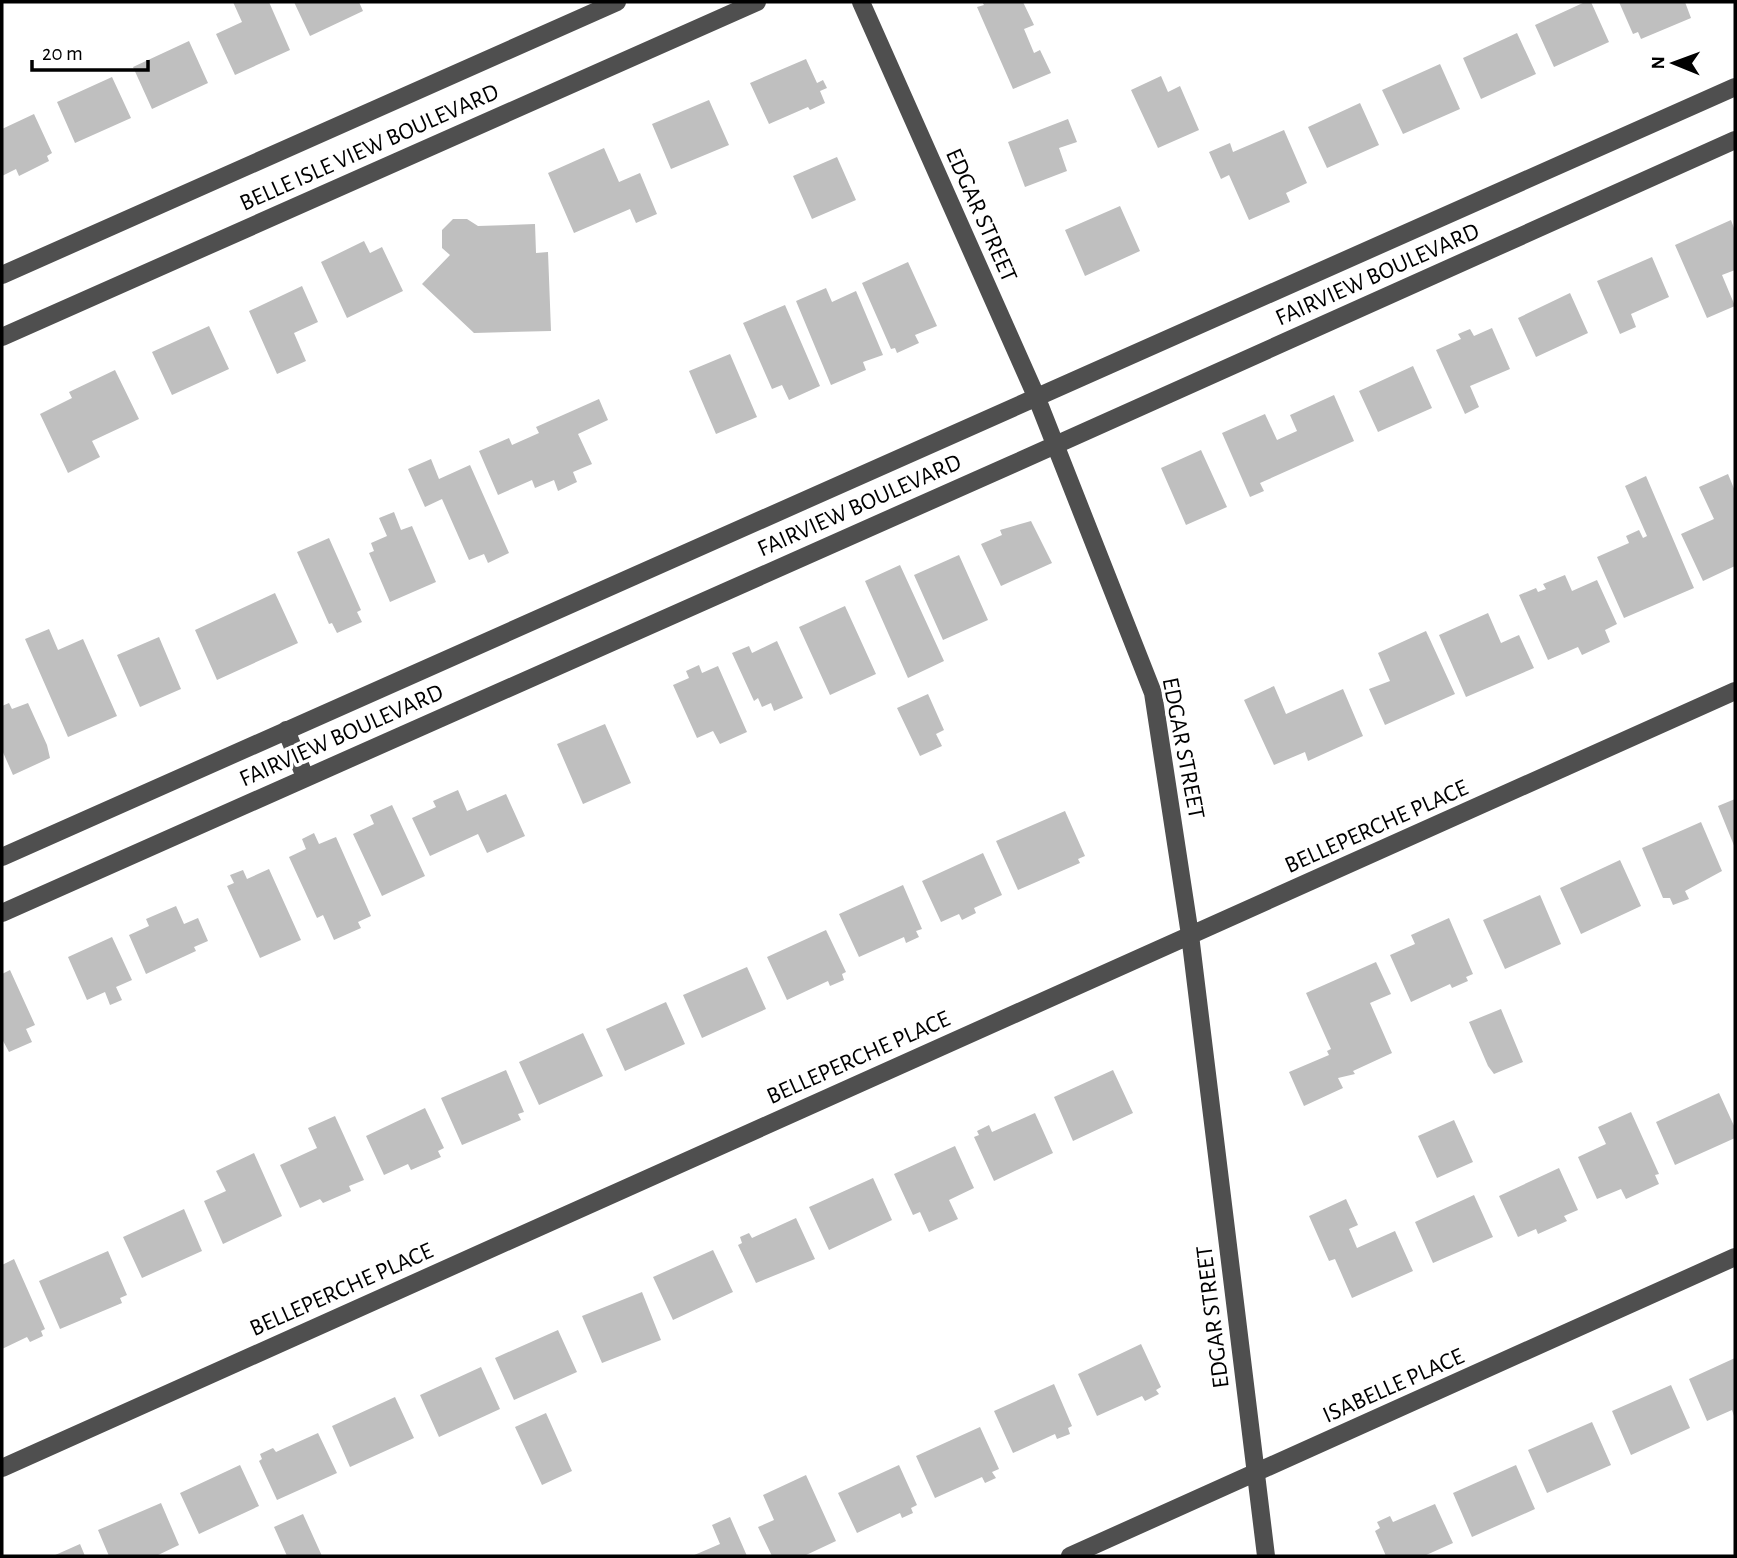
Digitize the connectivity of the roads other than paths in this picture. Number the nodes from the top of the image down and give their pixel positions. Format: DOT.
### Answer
graph roads {
  1 [pos="617,2"];
  2 [pos="757,2"];
  3 [pos="861,2"];
  4 [pos="1735,87"];
  5 [pos="1735,140"];
  6 [pos="2,275"];
  7 [pos="2,337"];
  8 [pos="1036,396"];
  9 [pos="1056,445"];
  10 [pos="1735,691"];
  11 [pos="286,730"];
  12 [pos="305,777"];
  13 [pos="2,857"];
  14 [pos="2,913"];
  15 [pos="1191,935"];
  16 [pos="1735,1257"];
  17 [pos="2,1468"];
  18 [pos="1256,1473"];
  19 [pos="1070,1556"];
  20 [pos="1266,1556"];
  1 -- 6 [label="street, BELLE ISLE VIEW BOULEVARD"];
  2 -- 7 [label="street, BELLE ISLE VIEW BOULEVARD"];
  3 -- 8 [label="street, EDGAR STREET"];
  4 -- 8 [label="street, FAIRVIEW BOULEVARD"];
  5 -- 9 [label="street, FAIRVIEW BOULEVARD"];
  8 -- 9 [label="street, EDGAR STREET"];
  8 -- 11 [label="street, FAIRVIEW BOULEVARD"];
  9 -- 12 [label="street, FAIRVIEW BOULEVARD"];
  9 -- 15 [label="street, EDGAR STREET"];
  10 -- 15 [label="street, BELLEPERCHE PLACE"];
  11 -- 12 [label="street"];
  11 -- 13 [label="street, FAIRVIEW BOULEVARD"];
  12 -- 14 [label="street, FAIRVIEW BOULEVARD"];
  15 -- 17 [label="street, BELLEPERCHE PLACE"];
  15 -- 18 [label="street, EDGAR STREET"];
  16 -- 18 [label="street, ISABELLE PLACE"];
  18 -- 19 [label="street, ISABELLE PLACE"];
  18 -- 20 [label="street, EDGAR STREET"];
}
